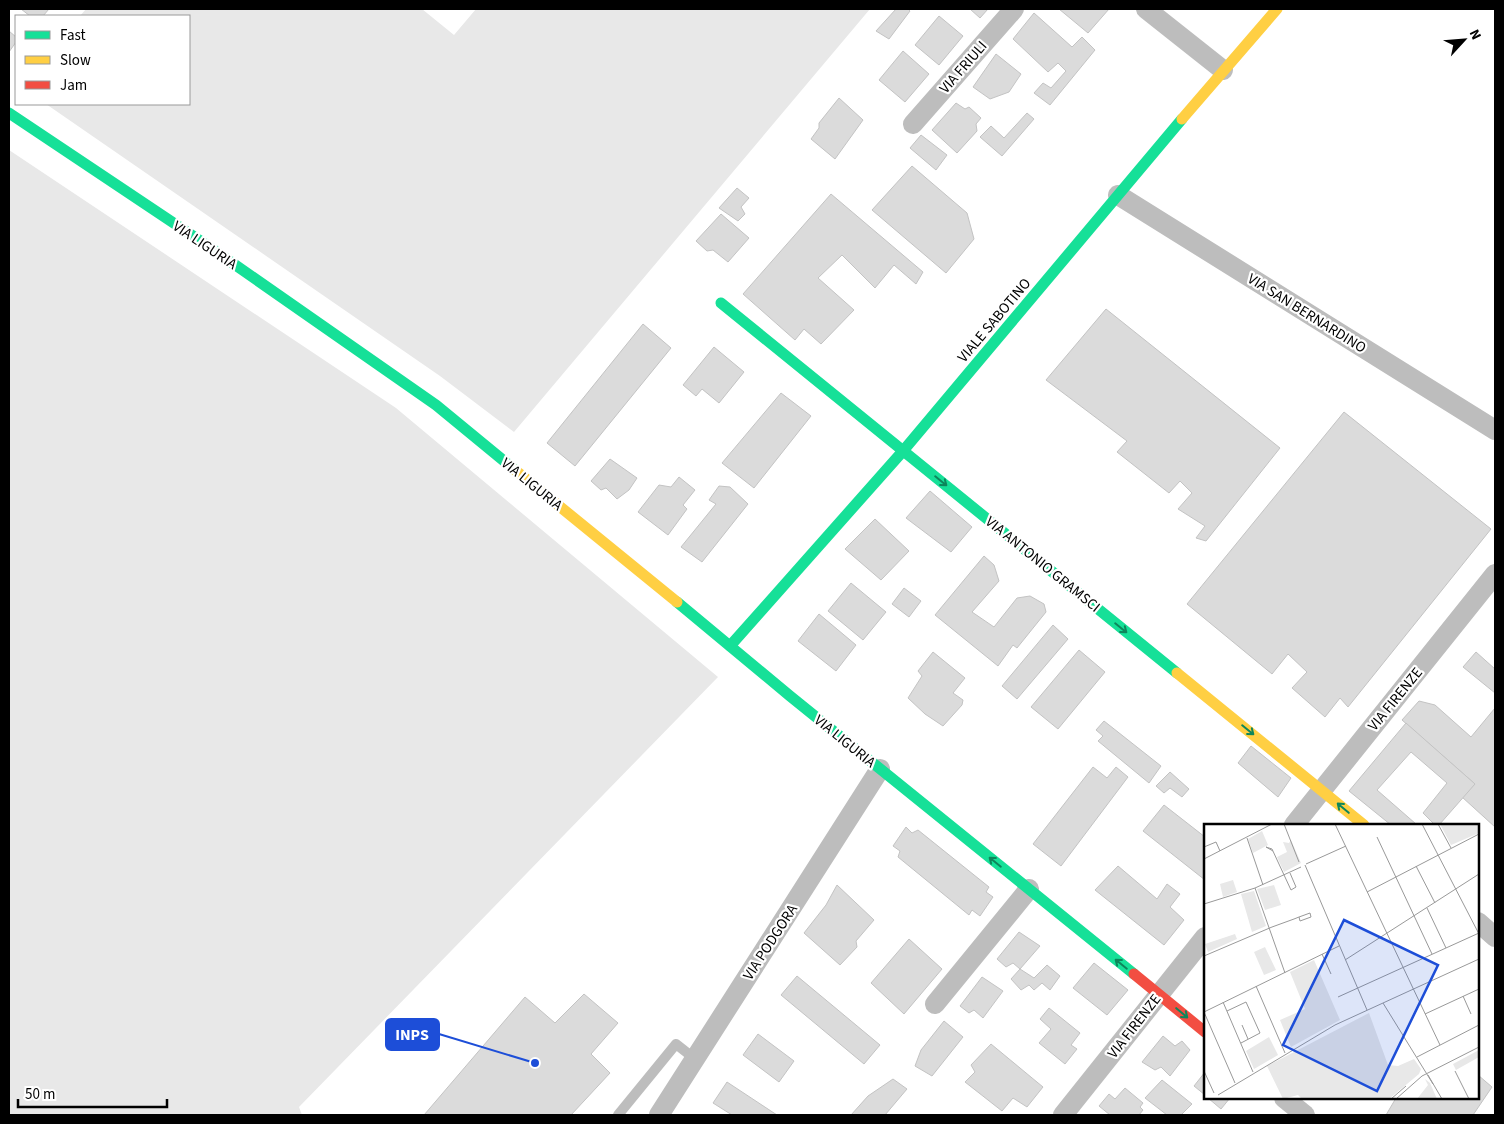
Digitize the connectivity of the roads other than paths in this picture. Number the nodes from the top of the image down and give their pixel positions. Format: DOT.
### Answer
graph roads {
  1 [pos="1014,9"];
  2 [pos="1146,9"];
  3 [pos="1277,9"];
  4 [pos="1223,70"];
  5 [pos="9,112"];
  6 [pos="913,124"];
  7 [pos="1118,195"];
  8 [pos="721,303"];
  9 [pos="1495,430"];
  10 [pos="903,451"];
  11 [pos="1495,574"];
  12 [pos="730,646"];
  13 [pos="880,769"];
  14 [pos="1322,790"];
  15 [pos="1295,824"];
  16 [pos="1363,824"];
  17 [pos="1029,889"];
  18 [pos="1479,923"];
  19 [pos="1204,937"];
  20 [pos="1495,937"];
  21 [pos="1159,994"];
  22 [pos="935,1004"];
  23 [pos="1204,1031"];
  24 [pos="695,1059"];
  25 [pos="1285,1099"];
  26 [pos="618,1115"];
  27 [pos="659,1115"];
  28 [pos="1063,1115"];
  29 [pos="1305,1115"];
  1 -- 6 [label="street, VIA FRIULI"];
  2 -- 4 [label="street"];
  3 -- 4 [label="street, VIALE SABOTINO"];
  4 -- 7 [label="street, VIALE SABOTINO"];
  5 -- 12 [label="street, VIA LIGURIA"];
  7 -- 9 [label="street, VIA SAN BERNARDINO"];
  7 -- 10 [label="street, VIALE SABOTINO"];
  8 -- 10 [label="street, VIA ANTONIO GRAMSCI"];
  10 -- 12 [label="street, VIALE SABOTINO"];
  10 -- 14 [label="street, VIA ANTONIO GRAMSCI, one-way"];
  11 -- 14 [label="street, VIA FIRENZE"];
  12 -- 13 [label="street, VIA LIGURIA"];
  17 -- 13 [label="street, VIA LIGURIA, one-way"];
  13 -- 24 [label="street, VIA PODGORA"];
  14 -- 15 [label="street, VIA FIRENZE"];
  16 -- 14 [label="street, VIA ANTONIO GRAMSCI, one-way"];
  21 -- 17 [label="street, VIA LIGURIA, one-way"];
  17 -- 22 [label="street"];
  18 -- 20 [label="street"];
  19 -- 21 [label="street, VIA FIRENZE"];
  21 -- 23 [label="street, VIA LIGURIA, one-way"];
  21 -- 28 [label="street, VIA FIRENZE"];
  24 -- 26 [label="lane"];
  24 -- 27 [label="street, VIA PODGORA"];
  25 -- 29 [label="street"];
}
